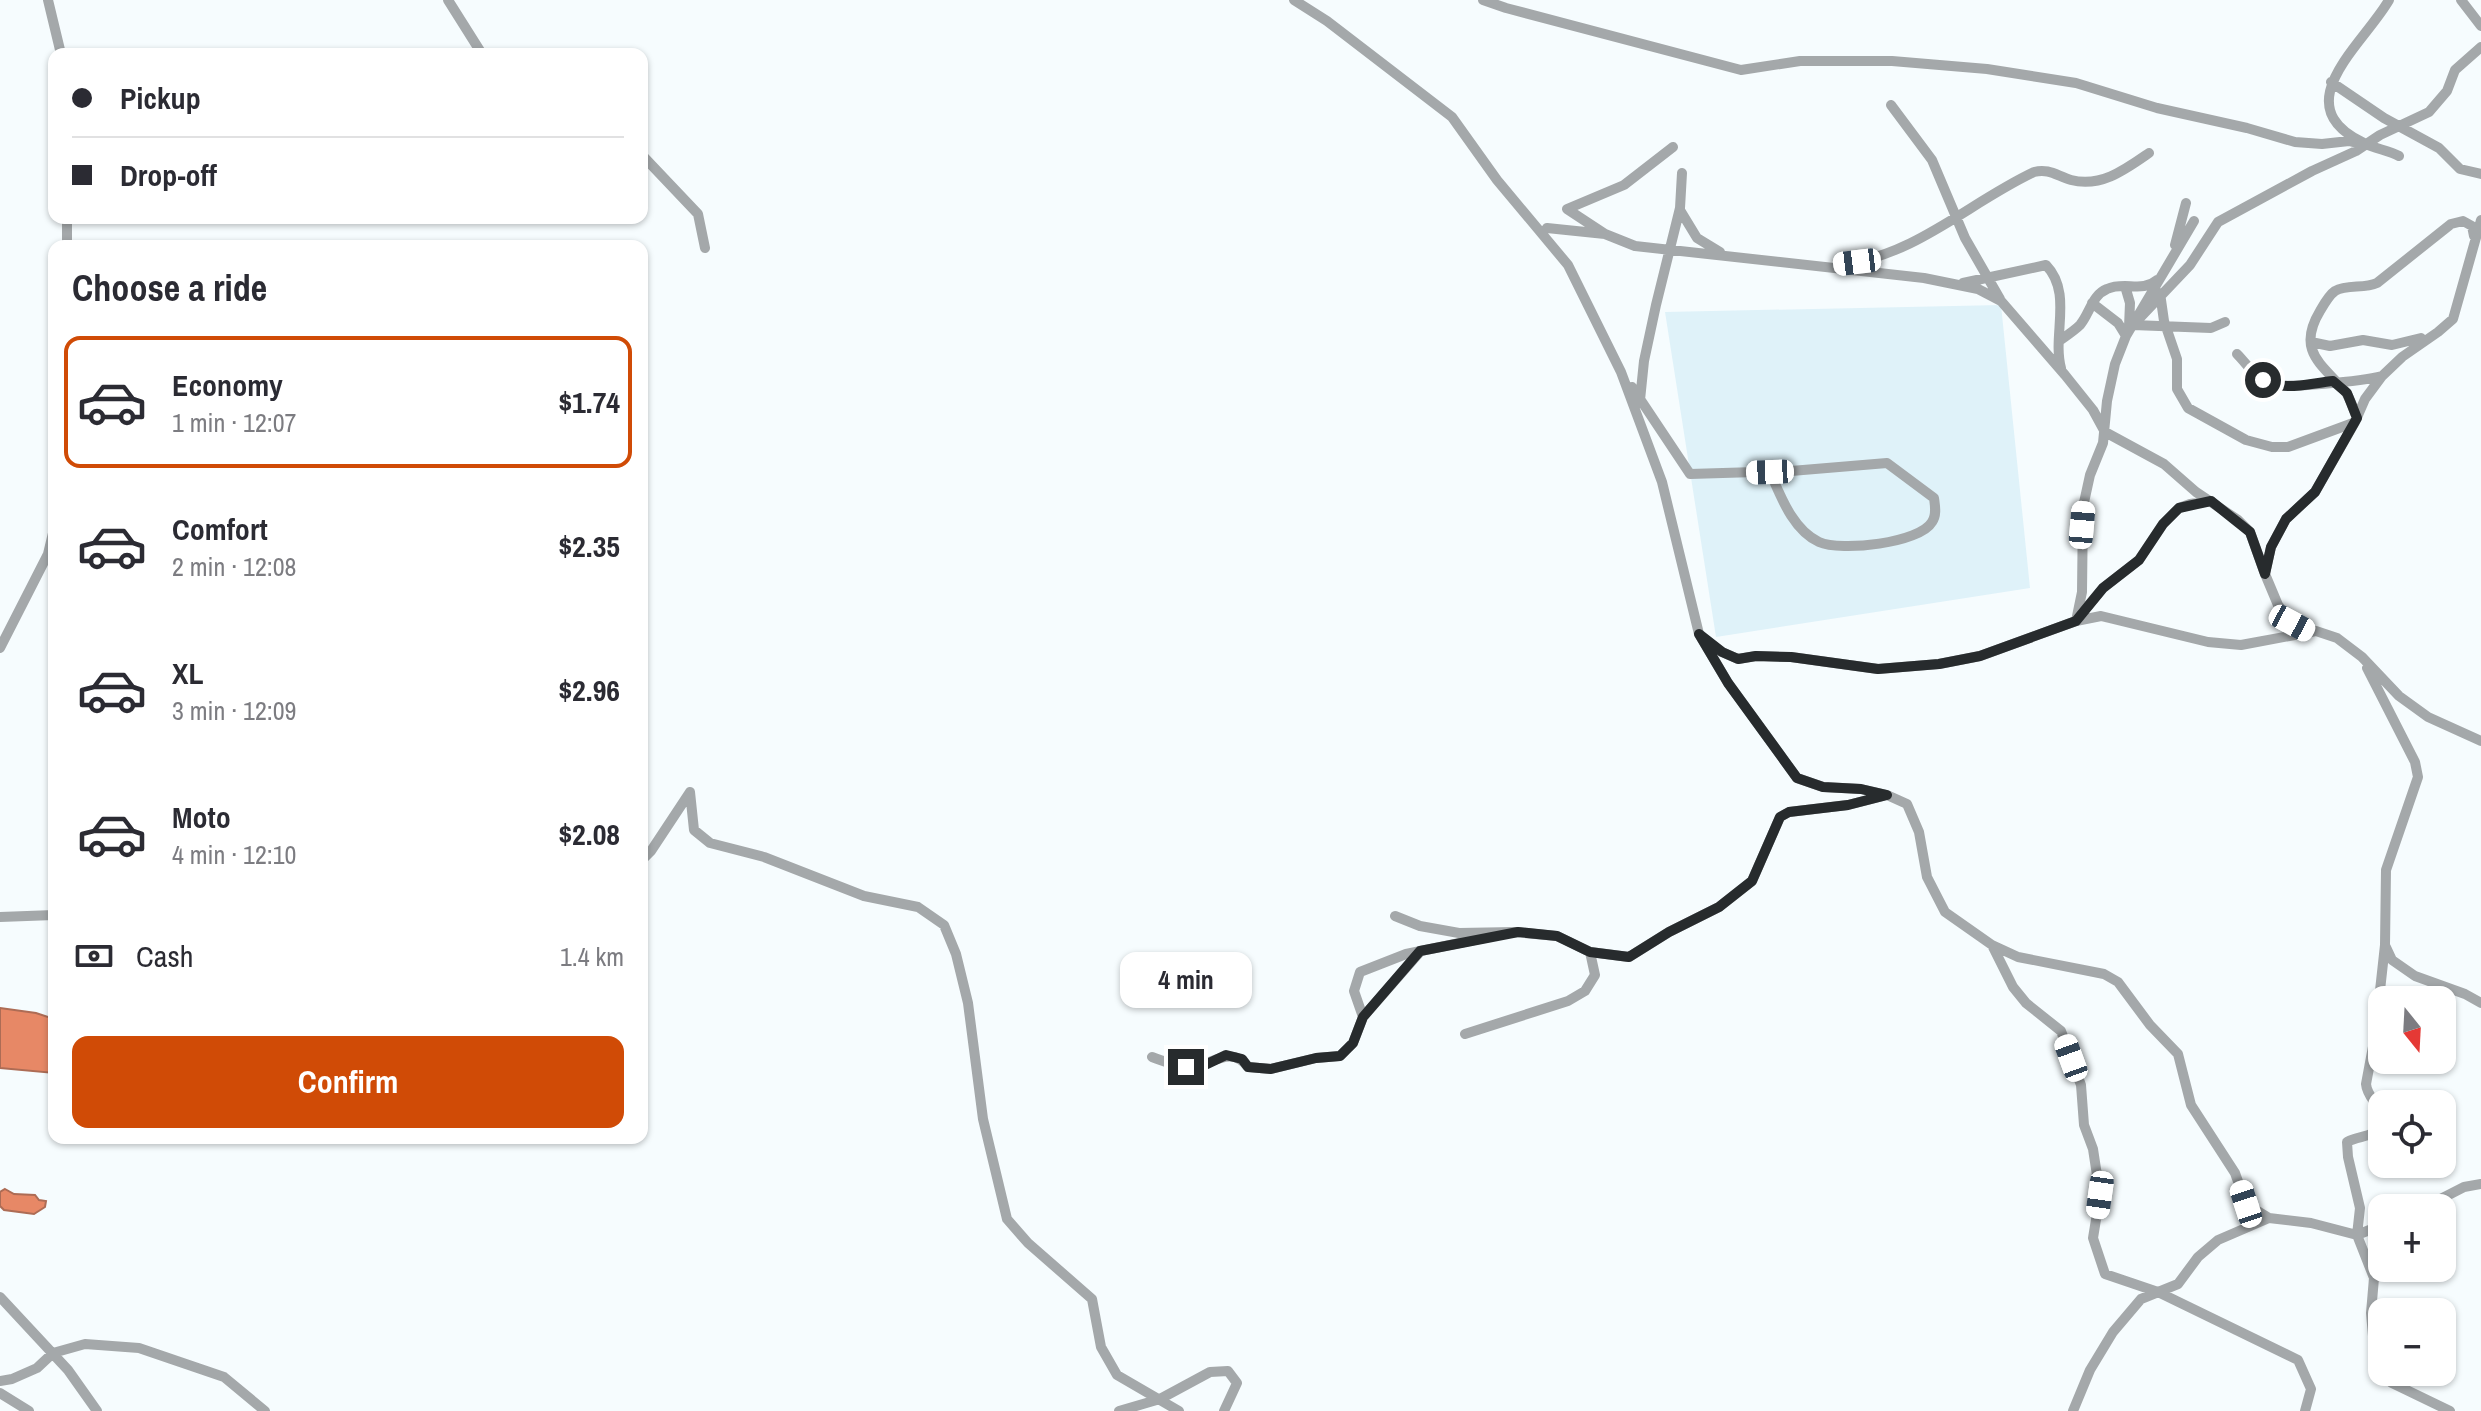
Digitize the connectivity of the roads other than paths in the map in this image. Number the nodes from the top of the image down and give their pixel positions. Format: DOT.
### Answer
graph roads {
  1 [pos="48,0"];
  2 [pos="448,0"];
  3 [pos="1294,0"];
  4 [pos="1483,0"];
  5 [pos="2389,0"];
  6 [pos="2461,0"];
  7 [pos="2481,26"];
  8 [pos="2481,47"];
  9 [pos="60,48"];
  10 [pos="478,48"];
  11 [pos="2331,82"];
  12 [pos="1891,105"];
  13 [pos="2400,125"];
  14 [pos="2365,145"];
  15 [pos="1673,147"];
  16 [pos="2149,153"];
  17 [pos="2399,156"];
  18 [pos="648,161"];
  19 [pos="1682,173"];
  20 [pos="2481,174"];
  21 [pos="2186,203"];
  22 [pos="1680,208"];
  23 [pos="1956,219"];
  24 [pos="2481,220"];
  25 [pos="2194,221"];
  26 [pos="1547,228"];
  27 [pos="1605,234"];
  28 [pos="2475,238"];
  29 [pos="705,248"];
  30 [pos="1668,249"];
  31 [pos="2175,251"];
  32 [pos="1728,257"];
  33 [pos="1826,266"];
  34 [pos="2162,276"];
  35 [pos="1989,278"];
  36 [pos="1961,284"];
  37 [pos="2125,286"];
  38 [pos="2159,297"];
  39 [pos="2001,301"];
  40 [pos="2092,303"];
  41 [pos="2225,322"];
  42 [pos="2165,326"];
  43 [pos="2129,331"];
  44 [pos="2438,332"];
  45 [pos="2059,341"];
  46 [pos="2311,342"];
  47 [pos="2237,354"];
  48 [pos="2062,371"];
  49 [pos="1621,372"];
  50 [pos="2382,376"];
  51 [pos="2333,381"];
  52 [pos="1640,400"];
  53 [pos="2356,420"];
  54 [pos="2105,432"];
  55 [pos="1770,472"];
  56 [pos="2211,501"];
  57 [pos="48,554"];
  58 [pos="2265,574"];
  59 [pos="2076,621"];
  60 [pos="2309,632"];
  61 [pos="1699,634"];
  62 [pos="0,648"];
  63 [pos="2362,657"];
  64 [pos="2481,741"];
  65 [pos="1887,795"];
  66 [pos="648,854"];
  67 [pos="48,915"];
  68 [pos="1395,916"];
  69 [pos="0,917"];
  70 [pos="1518,932"];
  71 [pos="1992,945"];
  72 [pos="2385,945"];
  73 [pos="1420,951"];
  74 [pos="1590,952"];
  75 [pos="2481,1003"];
  76 [pos="1363,1017"];
  77 [pos="1465,1034"];
  78 [pos="1152,1057"];
  79 [pos="2368,1093"];
  80 [pos="2368,1136"];
  81 [pos="2481,1184"];
  82 [pos="2450,1194"];
  83 [pos="2269,1218"];
  84 [pos="2368,1231"];
  85 [pos="2357,1235"];
  86 [pos="2158,1292"];
  87 [pos="0,1297"];
  88 [pos="53,1353"];
  89 [pos="0,1381"];
  90 [pos="0,1393"];
  91 [pos="1160,1399"];
  92 [pos="29,1411"];
  93 [pos="97,1411"];
  94 [pos="265,1411"];
  95 [pos="1119,1411"];
  96 [pos="1179,1411"];
  97 [pos="1224,1411"];
  98 [pos="2073,1411"];
  99 [pos="2305,1411"];
  100 [pos="2450,1411"];
  1 -- 9 [label="street"];
  2 -- 10 [label="street"];
  3 -- 49 [label="street"];
  4 -- 14 [label="street"];
  5 -- 11 [label="street"];
  6 -- 7 [label="street"];
  8 -- 13 [label="street"];
  11 -- 13 [label="street"];
  11 -- 14 [label="street"];
  12 -- 23 [label="street"];
  13 -- 14 [label="street"];
  13 -- 20 [label="street"];
  14 -- 17 [label="street"];
  14 -- 38 [label="street"];
  15 -- 27 [label="street"];
  16 -- 23 [label="street"];
  18 -- 29 [label="street"];
  19 -- 22 [label="street"];
  21 -- 31 [label="street"];
  22 -- 30 [label="street"];
  22 -- 32 [label="street"];
  23 -- 33 [label="street"];
  23 -- 35 [label="street"];
  24 -- 28 [label="street"];
  25 -- 31 [label="street"];
  26 -- 27 [label="street"];
  27 -- 30 [label="street"];
  28 -- 44 [label="street"];
  28 -- 46 [label="street"];
  30 -- 32 [label="street"];
  30 -- 52 [label="street"];
  31 -- 34 [label="street"];
  32 -- 33 [label="street"];
  33 -- 36 [label="street"];
  34 -- 37 [label="street"];
  34 -- 38 [label="street"];
  34 -- 43 [label="street"];
  35 -- 36 [label="street"];
  35 -- 39 [label="street"];
  35 -- 45 [label="street"];
  36 -- 39 [label="street"];
  37 -- 40 [label="street"];
  37 -- 43 [label="street"];
  38 -- 42 [label="street"];
  38 -- 43 [label="street"];
  39 -- 48 [label="street"];
  40 -- 43 [label="street"];
  40 -- 45 [label="street"];
  41 -- 42 [label="street"];
  42 -- 43 [label="street"];
  42 -- 53 [label="street"];
  43 -- 54 [label="street"];
  44 -- 46 [label="street"];
  44 -- 50 [label="street"];
  45 -- 48 [label="street"];
  46 -- 51 [label="street"];
  47 -- 51 [label="street"];
  48 -- 54 [label="street"];
  49 -- 52 [label="street"];
  49 -- 61 [label="street"];
  50 -- 51 [label="street"];
  50 -- 53 [label="street"];
  51 -- 53 [label="street"];
  52 -- 55 [label="street"];
  53 -- 58 [label="street"];
  54 -- 56 [label="street"];
  54 -- 59 [label="street"];
  55 -- 55 [label="street"];
  56 -- 58 [label="street"];
  56 -- 59 [label="street"];
  57 -- 62 [label="street"];
  58 -- 60 [label="street"];
  59 -- 60 [label="street"];
  59 -- 61 [label="street"];
  60 -- 63 [label="street"];
  61 -- 65 [label="street"];
  63 -- 64 [label="street"];
  63 -- 72 [label="street"];
  65 -- 71 [label="street"];
  65 -- 74 [label="street"];
  66 -- 91 [label="street"];
  67 -- 69 [label="street"];
  68 -- 70 [label="street"];
  70 -- 73 [label="street"];
  70 -- 74 [label="street"];
  71 -- 83 [label="street"];
  71 -- 86 [label="street"];
  72 -- 75 [label="street"];
  72 -- 79 [label="street"];
  73 -- 76 [label="street"];
  73 -- 76 [label="street"];
  74 -- 77 [label="street"];
  76 -- 78 [label="street"];
  80 -- 85 [label="street"];
  81 -- 82 [label="street"];
  83 -- 85 [label="street"];
  83 -- 86 [label="street"];
  84 -- 85 [label="street"];
  85 -- 100 [label="street"];
  86 -- 98 [label="street"];
  86 -- 99 [label="street"];
  87 -- 88 [label="street"];
  88 -- 89 [label="street"];
  88 -- 93 [label="street"];
  88 -- 94 [label="street"];
  90 -- 92 [label="street"];
  91 -- 95 [label="street"];
  91 -- 96 [label="street"];
  91 -- 97 [label="street"];
}
